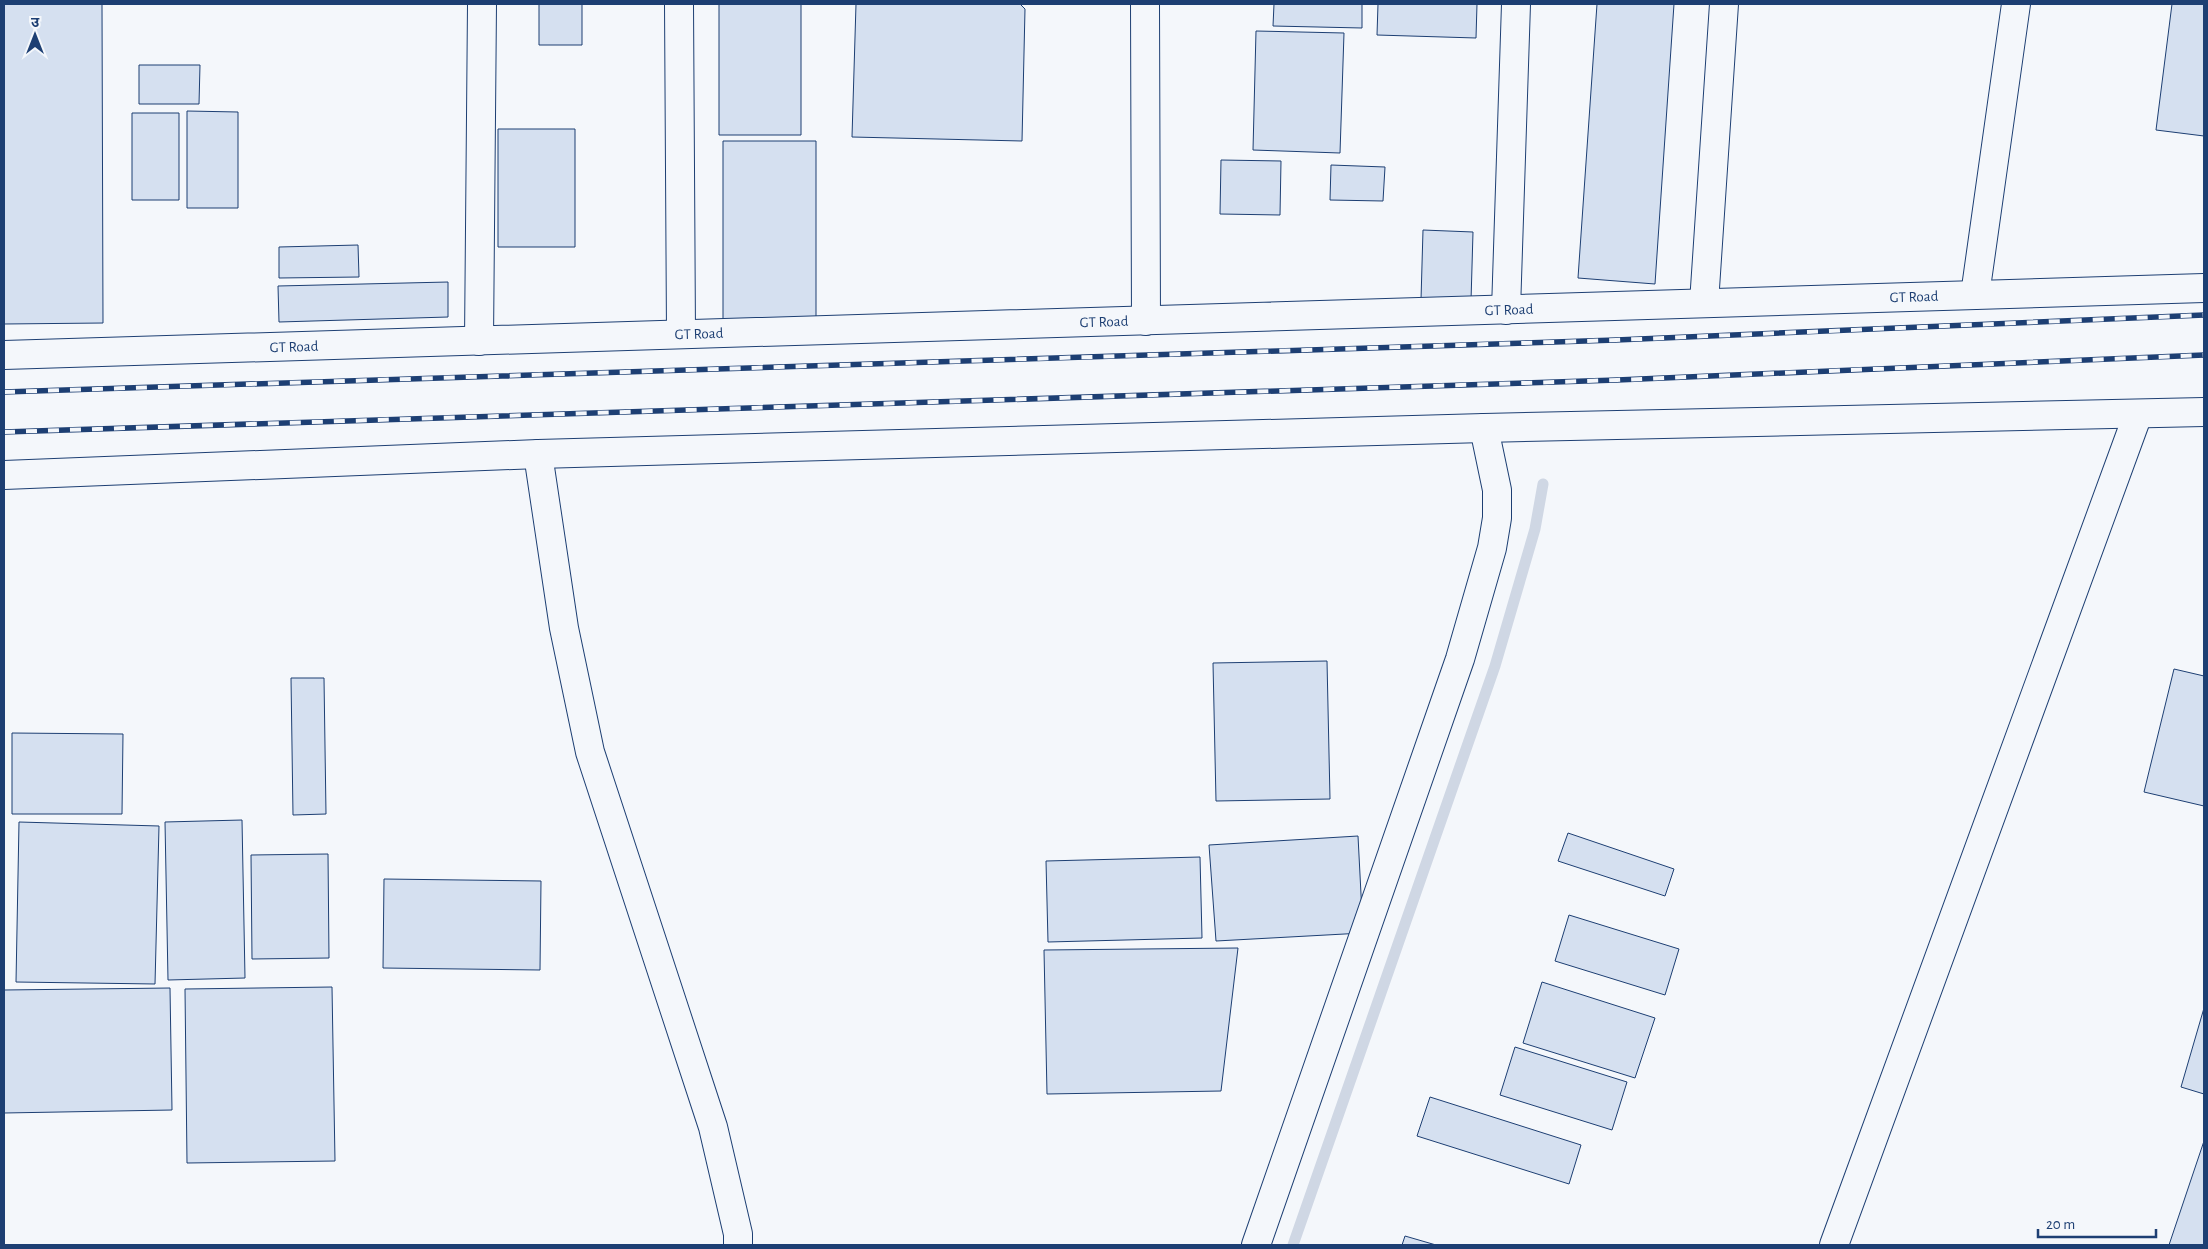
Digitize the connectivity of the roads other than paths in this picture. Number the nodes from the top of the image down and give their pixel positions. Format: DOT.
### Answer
graph roads {
  1 [pos="482,4"];
  2 [pos="679,4"];
  3 [pos="1145,4"];
  4 [pos="1516,4"];
  5 [pos="1724,4"];
  6 [pos="2016,4"];
  7 [pos="2204,288"];
  8 [pos="1975,295"];
  9 [pos="1704,303"];
  10 [pos="1506,310"];
  11 [pos="1146,321"];
  12 [pos="681,334"];
  13 [pos="479,342"];
  14 [pos="4,355"];
  15 [pos="2204,412"];
  16 [pos="2138,414"];
  17 [pos="1484,428"];
  18 [pos="538,454"];
  19 [pos="4,475"];
  20 [pos="738,1245"];
  21 [pos="1256,1245"];
  22 [pos="1834,1245"];
  1 -- 13 [label="main road"];
  2 -- 12 [label="main road"];
  3 -- 11 [label="main road"];
  4 -- 10 [label="main road"];
  5 -- 9 [label="main road"];
  6 -- 8 [label="main road"];
  7 -- 8 [label="main road, GT Road"];
  8 -- 9 [label="main road, GT Road"];
  9 -- 10 [label="main road, GT Road"];
  10 -- 11 [label="main road, GT Road"];
  11 -- 12 [label="main road, GT Road"];
  12 -- 13 [label="main road, GT Road"];
  13 -- 14 [label="main road, GT Road"];
  15 -- 16 [label="main road"];
  16 -- 17 [label="main road"];
  16 -- 22 [label="main road"];
  17 -- 18 [label="main road"];
  17 -- 21 [label="main road"];
  18 -- 19 [label="main road"];
  18 -- 20 [label="main road"];
}
